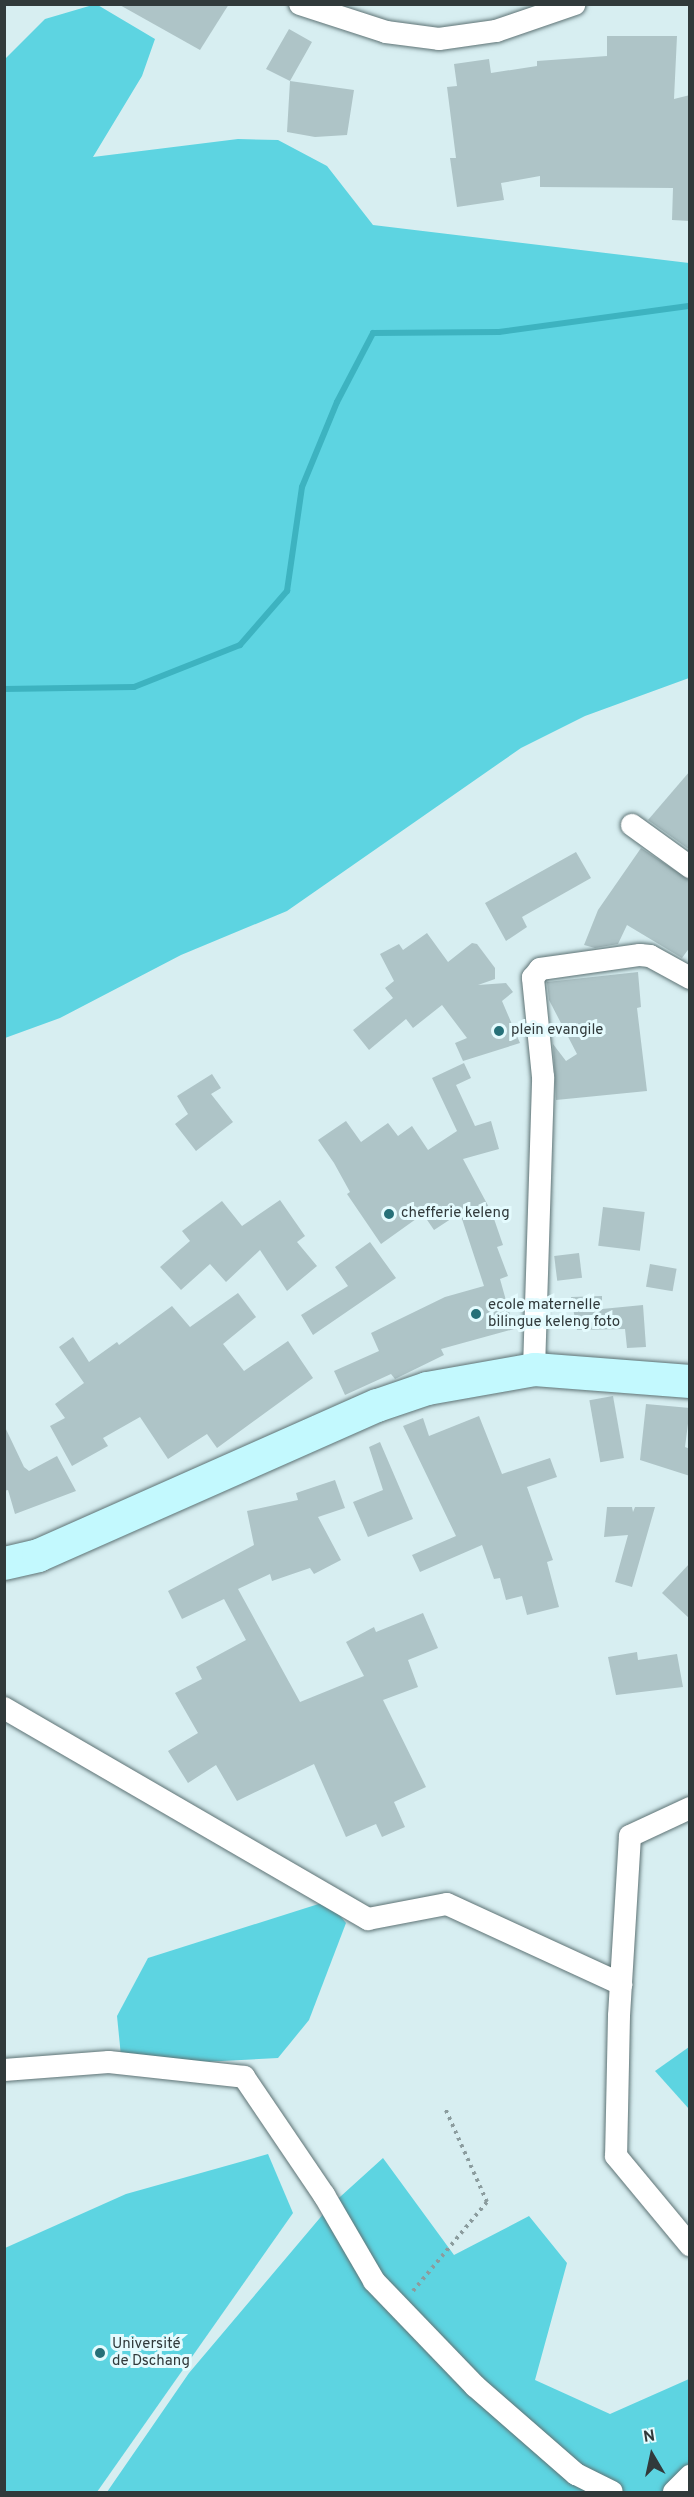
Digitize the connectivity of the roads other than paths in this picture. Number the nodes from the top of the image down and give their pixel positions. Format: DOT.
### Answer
graph roads {
  1 [pos="300,4"];
  2 [pos="575,4"];
  3 [pos="632,825"];
  4 [pos="690,867"];
  5 [pos="690,978"];
  6 [pos="534,1369"];
  7 [pos="690,1381"];
  8 [pos="4,1563"];
  9 [pos="4,1708"];
  10 [pos="690,1808"];
  11 [pos="621,1984"];
  12 [pos="4,2070"];
  13 [pos="690,2245"];
  14 [pos="690,2476"];
  15 [pos="612,2493"];
  16 [pos="674,2493"];
  1 -- 2 [label="street"];
  3 -- 4 [label="street"];
  5 -- 6 [label="street"];
  6 -- 7 [label="main road"];
  6 -- 8 [label="main road"];
  9 -- 11 [label="street"];
  10 -- 11 [label="street"];
  11 -- 13 [label="street"];
  12 -- 15 [label="street"];
  14 -- 16 [label="street"];
}
